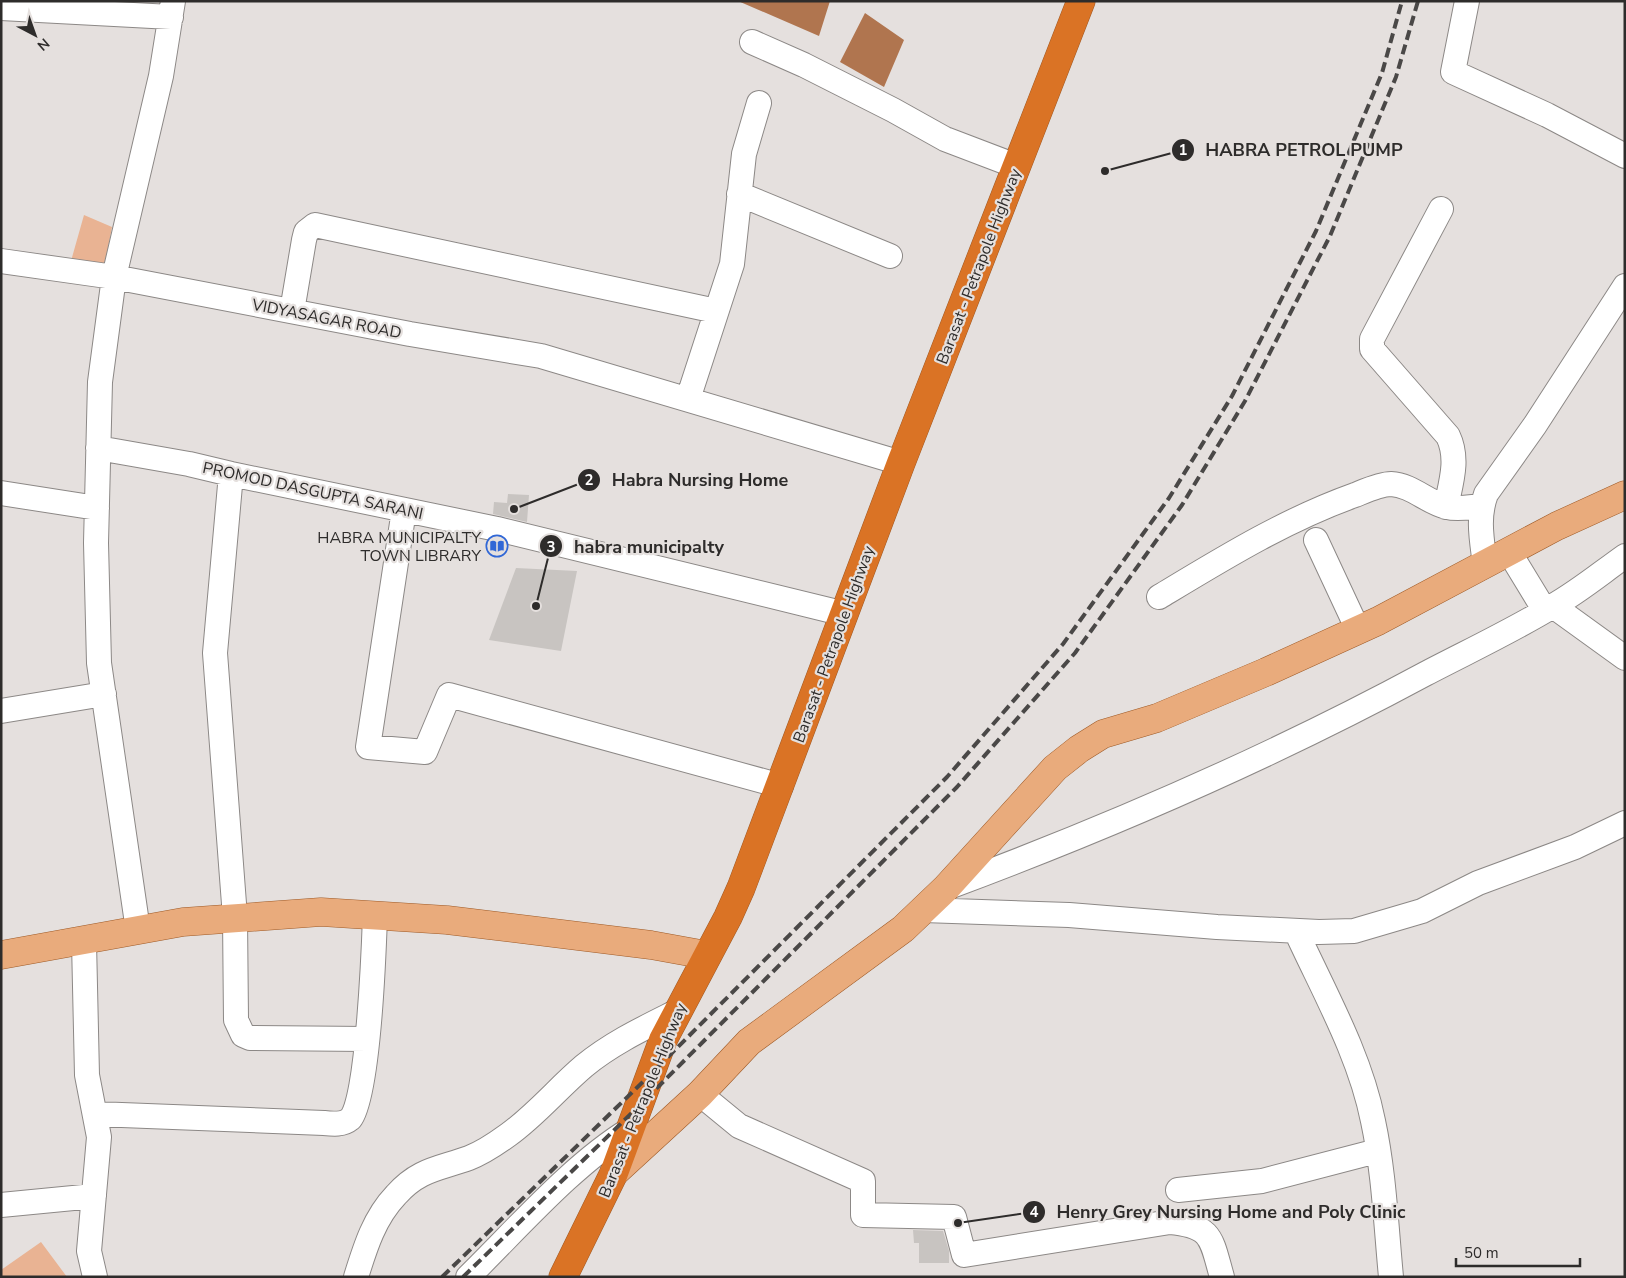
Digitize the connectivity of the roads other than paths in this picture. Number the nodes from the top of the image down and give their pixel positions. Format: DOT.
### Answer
graph roads {
  1 [pos="1081,1"];
  2 [pos="1467,1"];
  3 [pos="1,8"];
  4 [pos="172,9"];
  5 [pos="752,42"];
  6 [pos="759,103"];
  7 [pos="1625,156"];
  8 [pos="1016,166"];
  9 [pos="739,194"];
  10 [pos="1441,209"];
  11 [pos="890,256"];
  12 [pos="1,261"];
  13 [pos="114,277"];
  14 [pos="1625,286"];
  15 [pos="292,311"];
  16 [pos="716,311"];
  17 [pos="688,399"];
  18 [pos="98,448"];
  19 [pos="901,463"];
  20 [pos="231,474"];
  21 [pos="1,494"];
  22 [pos="1625,495"];
  23 [pos="1481,506"];
  24 [pos="1446,507"];
  25 [pos="97,508"];
  26 [pos="404,510"];
  27 [pos="1316,540"];
  28 [pos="1625,556"];
  29 [pos="1514,560"];
  30 [pos="1485,565"];
  31 [pos="1159,597"];
  32 [pos="1553,606"];
  33 [pos="845,614"];
  34 [pos="1358,630"];
  35 [pos="1625,658"];
  36 [pos="104,694"];
  37 [pos="1,711"];
  38 [pos="781,786"];
  39 [pos="1625,823"];
  40 [pos="946,888"];
  41 [pos="923,910"];
  42 [pos="375,916"];
  43 [pos="234,917"];
  44 [pos="138,930"];
  45 [pos="1296,931"];
  46 [pos="84,942"];
  47 [pos="1,955"];
  48 [pos="706,955"];
  49 [pos="676,1012"];
  50 [pos="367,1039"];
  51 [pos="700,1094"];
  52 [pos="96,1114"];
  53 [pos="631,1128"];
  54 [pos="1377,1150"];
  55 [pos="614,1173"];
  56 [pos="1178,1190"];
  57 [pos="94,1196"];
  58 [pos="1,1205"];
  59 [pos="96,1277"];
  60 [pos="356,1277"];
  61 [pos="468,1277"];
  62 [pos="563,1277"];
  63 [pos="1222,1277"];
  64 [pos="1391,1277"];
  1 -- 8 [label="highway, Barasat - Petrapole Highway"];
  2 -- 7 [label="street"];
  3 -- 4 [label="street"];
  4 -- 13 [label="street"];
  5 -- 8 [label="street"];
  6 -- 9 [label="street"];
  8 -- 19 [label="highway, Barasat - Petrapole Highway"];
  9 -- 11 [label="street"];
  9 -- 16 [label="street"];
  10 -- 24 [label="street"];
  12 -- 13 [label="street, VIDYASAGAR ROAD"];
  13 -- 15 [label="street, VIDYASAGAR ROAD"];
  13 -- 18 [label="street"];
  14 -- 23 [label="street"];
  15 -- 16 [label="street"];
  15 -- 17 [label="street, VIDYASAGAR ROAD"];
  16 -- 17 [label="street"];
  17 -- 19 [label="street, VIDYASAGAR ROAD"];
  18 -- 20 [label="street, PROMOD DASGUPTA SARANI"];
  18 -- 25 [label="street"];
  19 -- 33 [label="highway, Barasat - Petrapole Highway"];
  20 -- 26 [label="street, PROMOD DASGUPTA SARANI"];
  20 -- 43 [label="street"];
  21 -- 25 [label="street"];
  22 -- 30 [label="main road"];
  23 -- 24 [label="street"];
  23 -- 30 [label="street"];
  24 -- 31 [label="street"];
  25 -- 36 [label="street"];
  26 -- 33 [label="street, PROMOD DASGUPTA SARANI"];
  26 -- 38 [label="street"];
  27 -- 34 [label="street"];
  28 -- 32 [label="street"];
  29 -- 32 [label="street"];
  30 -- 34 [label="main road"];
  32 -- 35 [label="street"];
  32 -- 40 [label="street"];
  33 -- 38 [label="highway, Barasat - Petrapole Highway"];
  34 -- 40 [label="main road"];
  36 -- 37 [label="street"];
  36 -- 44 [label="street"];
  38 -- 48 [label="highway, Barasat - Petrapole Highway"];
  39 -- 45 [label="street"];
  40 -- 41 [label="main road"];
  41 -- 45 [label="street"];
  41 -- 51 [label="main road"];
  42 -- 43 [label="main road"];
  42 -- 48 [label="main road"];
  42 -- 50 [label="street"];
  43 -- 44 [label="main road"];
  43 -- 50 [label="street"];
  44 -- 46 [label="main road"];
  45 -- 54 [label="street"];
  46 -- 47 [label="main road"];
  46 -- 52 [label="street"];
  48 -- 49 [label="highway, Barasat - Petrapole Highway"];
  49 -- 53 [label="highway, Barasat - Petrapole Highway"];
  49 -- 60 [label="street"];
  50 -- 52 [label="street"];
  51 -- 55 [label="main road"];
  51 -- 63 [label="street"];
  52 -- 57 [label="street"];
  53 -- 55 [label="highway, Barasat - Petrapole Highway"];
  53 -- 61 [label="street"];
  54 -- 56 [label="street"];
  54 -- 64 [label="street"];
  55 -- 62 [label="highway, Barasat - Petrapole Highway"];
  57 -- 58 [label="street"];
  57 -- 59 [label="street"];
}
